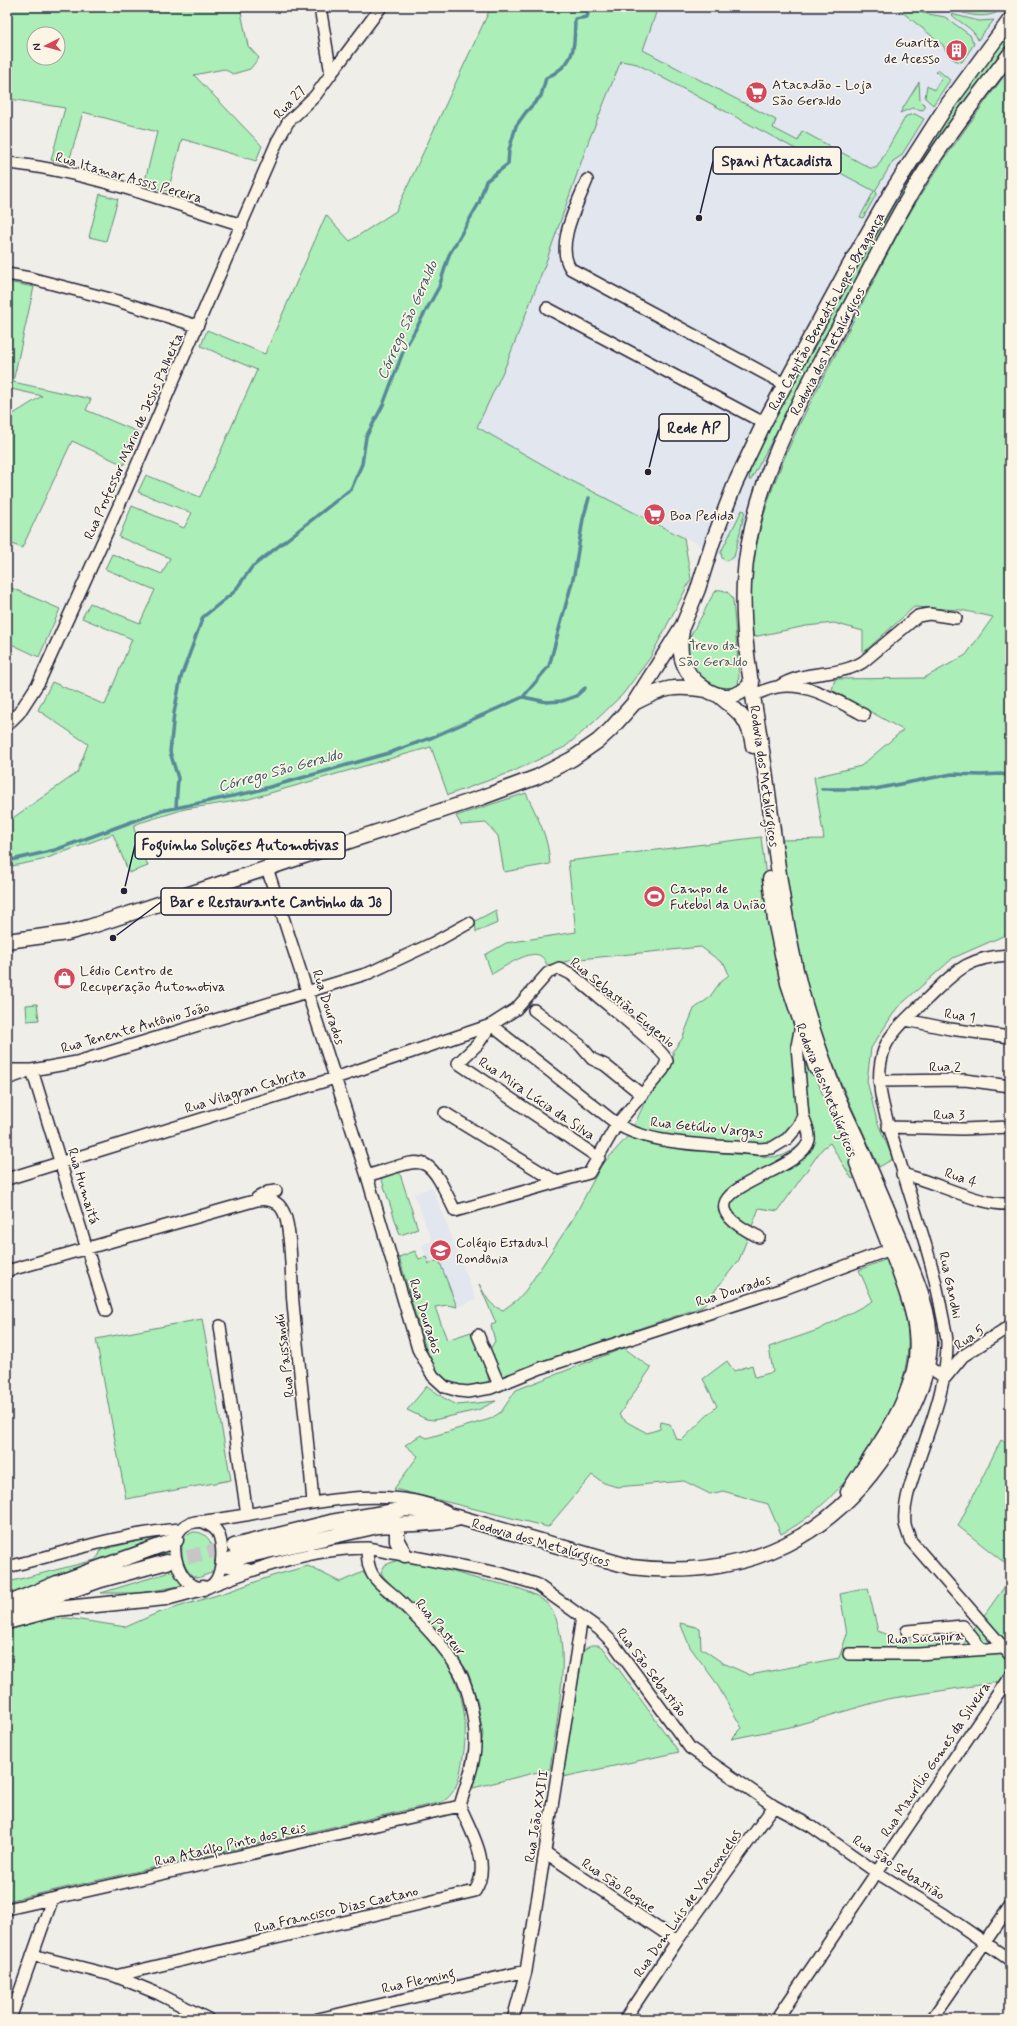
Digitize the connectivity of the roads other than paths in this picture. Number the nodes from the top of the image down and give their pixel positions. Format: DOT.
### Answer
graph roads {
  1 [pos="320,7"];
  2 [pos="380,7"];
  3 [pos="1010,20"];
  4 [pos="1010,54"];
  5 [pos="331,74"];
  6 [pos="273,151"];
  7 [pos="7,163"];
  8 [pos="587,180"];
  9 [pos="242,225"];
  10 [pos="7,274"];
  11 [pos="547,308"];
  12 [pos="197,326"];
  13 [pos="786,385"];
  14 [pos="764,423"];
  15 [pos="956,618"];
  16 [pos="683,625"];
  17 [pos="778,687"];
  18 [pos="753,689"];
  19 [pos="713,693"];
  20 [pos="634,704"];
  21 [pos="864,715"];
  22 [pos="7,725"];
  23 [pos="267,868"];
  24 [pos="469,923"];
  25 [pos="7,941"];
  26 [pos="1010,955"];
  27 [pos="309,992"];
  28 [pos="534,1010"];
  29 [pos="906,1020"];
  30 [pos="491,1025"];
  31 [pos="801,1025"];
  32 [pos="1010,1037"];
  33 [pos="7,1070"];
  34 [pos="32,1070"];
  35 [pos="335,1078"];
  36 [pos="7,1079"];
  37 [pos="879,1081"];
  38 [pos="1010,1086"];
  39 [pos="641,1094"];
  40 [pos="445,1113"];
  41 [pos="803,1116"];
  42 [pos="617,1124"];
  43 [pos="888,1127"];
  44 [pos="1010,1127"];
  45 [pos="599,1158"];
  46 [pos="61,1162"];
  47 [pos="902,1174"];
  48 [pos="367,1176"];
  49 [pos="7,1179"];
  50 [pos="557,1182"];
  51 [pos="276,1191"];
  52 [pos="250,1202"];
  53 [pos="1010,1204"];
  54 [pos="759,1238"];
  55 [pos="87,1249"];
  56 [pos="891,1249"];
  57 [pos="7,1271"];
  58 [pos="106,1311"];
  59 [pos="220,1326"];
  60 [pos="1010,1326"];
  61 [pos="478,1334"];
  62 [pos="927,1366"];
  63 [pos="944,1378"];
  64 [pos="499,1385"];
  65 [pos="314,1503"];
  66 [pos="837,1509"];
  67 [pos="246,1514"];
  68 [pos="461,1518"];
  69 [pos="201,1521"];
  70 [pos="397,1524"];
  71 [pos="178,1534"];
  72 [pos="234,1546"];
  73 [pos="367,1548"];
  74 [pos="405,1555"];
  75 [pos="167,1562"];
  76 [pos="222,1563"];
  77 [pos="7,1567"];
  78 [pos="250,1570"];
  79 [pos="207,1587"];
  80 [pos="7,1613"];
  81 [pos="582,1617"];
  82 [pos="907,1631"];
  83 [pos="981,1649"];
  84 [pos="1007,1651"];
  85 [pos="849,1654"];
  86 [pos="1010,1676"];
  87 [pos="460,1806"];
  88 [pos="774,1806"];
  89 [pos="546,1853"];
  90 [pos="876,1872"];
  91 [pos="52,1900"];
  92 [pos="1010,1906"];
  93 [pos="7,1909"];
  94 [pos="676,1941"];
  95 [pos="984,1942"];
  96 [pos="32,1955"];
  97 [pos="1010,1960"];
  98 [pos="526,1971"];
  99 [pos="115,1976"];
  100 [pos="10,2019"];
  101 [pos="208,2019"];
  102 [pos="318,2019"];
  103 [pos="513,2019"];
  104 [pos="625,2019"];
  105 [pos="777,2019"];
  106 [pos="932,2019"];
  1 -- 5 [label="street"];
  2 -- 5 [label="street, Rua 27"];
  3 -- 13 [label="main road, Rua Capitão Benedito Lopes Bragança"];
  4 -- 18 [label="main road, Rodovia dos Metalúrgicos"];
  5 -- 6 [label="street, Rua 27"];
  6 -- 9 [label="street, Rua Professor Mário de Jesus Palheita"];
  7 -- 9 [label="street, Rua Itamar Assis Pereira"];
  8 -- 13 [label="street"];
  9 -- 12 [label="street, Rua Professor Mário de Jesus Palheita"];
  10 -- 12 [label="street"];
  11 -- 14 [label="street"];
  12 -- 22 [label="street, Rua Professor Mário de Jesus Palheita"];
  13 -- 14 [label="main road, Rua Capitão Benedito Lopes Bragança"];
  14 -- 16 [label="main road, Rua Capitão Benedito Lopes Bragança"];
  15 -- 17 [label="street"];
  16 -- 19 [label="main road, Rua Capitão Benedito Lopes Bragança"];
  16 -- 20 [label="main road, Rua Capitão Benedito Lopes Bragança"];
  17 -- 18 [label="street"];
  17 -- 21 [label="street"];
  18 -- 19 [label="main road, Rodovia dos Metalúrgicos"];
  18 -- 62 [label="main road, Rodovia dos Metalúrgicos"];
  19 -- 20 [label="main road, Rua Capitão Benedito Lopes Bragança"];
  19 -- 31 [label="main road, Rodovia dos Metalúrgicos"];
  20 -- 23 [label="main road, Rua Capitão Benedito Lopes Bragança"];
  23 -- 25 [label="main road, Rua Capitão Benedito Lopes Bragança"];
  23 -- 27 [label="street, Rua Dourados"];
  24 -- 27 [label="street, Rua Tenente Antônio João"];
  26 -- 29 [label="street, Rua Gandhi"];
  27 -- 34 [label="street, Rua Tenente Antônio João"];
  27 -- 35 [label="street, Rua Dourados"];
  28 -- 39 [label="street"];
  29 -- 32 [label="street, Rua 1"];
  29 -- 37 [label="street, Rua Gandhi"];
  30 -- 35 [label="street, Rua Vilagran Cabrita"];
  30 -- 39 [label="street, Rua Sebastião Eugenio"];
  30 -- 42 [label="street, Rua Getúlio Vargas"];
  30 -- 45 [label="street, Rua Mira Lúcia da Silva"];
  31 -- 41 [label="street"];
  31 -- 56 [label="main road, Rodovia dos Metalúrgicos"];
  33 -- 34 [label="street, Rua Tenente Antônio João"];
  34 -- 36 [label="street, Rua Tenente Antônio João"];
  34 -- 46 [label="street, Rua Humaitá"];
  35 -- 46 [label="street, Rua Vilagran Cabrita"];
  35 -- 48 [label="street, Rua Dourados"];
  37 -- 38 [label="street, Rua 2"];
  37 -- 43 [label="street, Rua Gandhi"];
  39 -- 42 [label="street"];
  40 -- 50 [label="street"];
  41 -- 42 [label="street, Rua Getúlio Vargas"];
  41 -- 54 [label="street"];
  42 -- 45 [label="street"];
  43 -- 44 [label="street, Rua 3"];
  43 -- 47 [label="street, Rua Gandhi"];
  45 -- 50 [label="street"];
  46 -- 49 [label="street, Rua Vilagran Cabrita"];
  46 -- 55 [label="street, Rua Humaitá"];
  47 -- 53 [label="street, Rua 4"];
  47 -- 63 [label="street, Rua Gandhi"];
  48 -- 50 [label="street"];
  48 -- 64 [label="street, Rua Dourados"];
  51 -- 52 [label="street"];
  52 -- 55 [label="street"];
  52 -- 65 [label="street, Rua Paissandú"];
  55 -- 57 [label="street"];
  55 -- 58 [label="street, Rua Humaitá"];
  56 -- 64 [label="street, Rua Dourados"];
  56 -- 66 [label="main road, Rodovia dos Metalúrgicos"];
  59 -- 67 [label="street"];
  60 -- 63 [label="street, Rua 5"];
  61 -- 64 [label="street"];
  62 -- 63 [label="street"];
  62 -- 66 [label="main road, Rodovia dos Metalúrgicos"];
  63 -- 84 [label="street, Rua Gandhi"];
  65 -- 67 [label="street"];
  65 -- 68 [label="street"];
  66 -- 68 [label="main road, Rodovia dos Metalúrgicos"];
  67 -- 69 [label="street"];
  68 -- 70 [label="main road"];
  68 -- 72 [label="main road, Rodovia dos Metalúrgicos"];
  69 -- 71 [label="street"];
  69 -- 76 [label="street"];
  70 -- 74 [label="main road"];
  70 -- 76 [label="main road"];
  71 -- 77 [label="street"];
  71 -- 79 [label="street"];
  71 -- 80 [label="main road"];
  73 -- 74 [label="street, Rua São Sebastião"];
  73 -- 78 [label="street, Rua São Sebastião"];
  73 -- 87 [label="street, Rua Pasteur"];
  74 -- 81 [label="street, Rua São Sebastião"];
  75 -- 80 [label="main road"];
  76 -- 78 [label="street, Rua São Sebastião"];
  76 -- 79 [label="street"];
  78 -- 79 [label="street, Rua São Sebastião"];
  79 -- 80 [label="main road"];
  81 -- 88 [label="street, Rua São Sebastião"];
  81 -- 89 [label="street, Rua João XXIII"];
  82 -- 83 [label="street"];
  83 -- 84 [label="street, Rua Sucupira"];
  83 -- 85 [label="street, Rua Sucupira"];
  86 -- 90 [label="street, Rua Maurílio Gomes da Silveira"];
  87 -- 91 [label="street, Rua Ataúlfo Pinto dos Reis"];
  87 -- 99 [label="street, Rua Francisco Dias Caetano"];
  88 -- 90 [label="street, Rua São Sebastião"];
  88 -- 94 [label="street, Rua Dom Luís de Vasconcelos"];
  89 -- 94 [label="street, Rua São Roque"];
  89 -- 98 [label="street, Rua João XXIII"];
  90 -- 95 [label="street, Rua São Sebastião"];
  90 -- 105 [label="street, Rua Maurílio Gomes da Silveira"];
  91 -- 93 [label="street, Rua Ataúlfo Pinto dos Reis"];
  91 -- 96 [label="street"];
  92 -- 95 [label="street"];
  94 -- 104 [label="street, Rua Dom Luís de Vasconcelos"];
  95 -- 97 [label="street, Rua São Sebastião"];
  95 -- 106 [label="street"];
  96 -- 99 [label="street"];
  96 -- 100 [label="street"];
  98 -- 102 [label="street, Rua Fleming"];
  98 -- 103 [label="street, Rua João XXIII"];
  99 -- 101 [label="street"];
}
